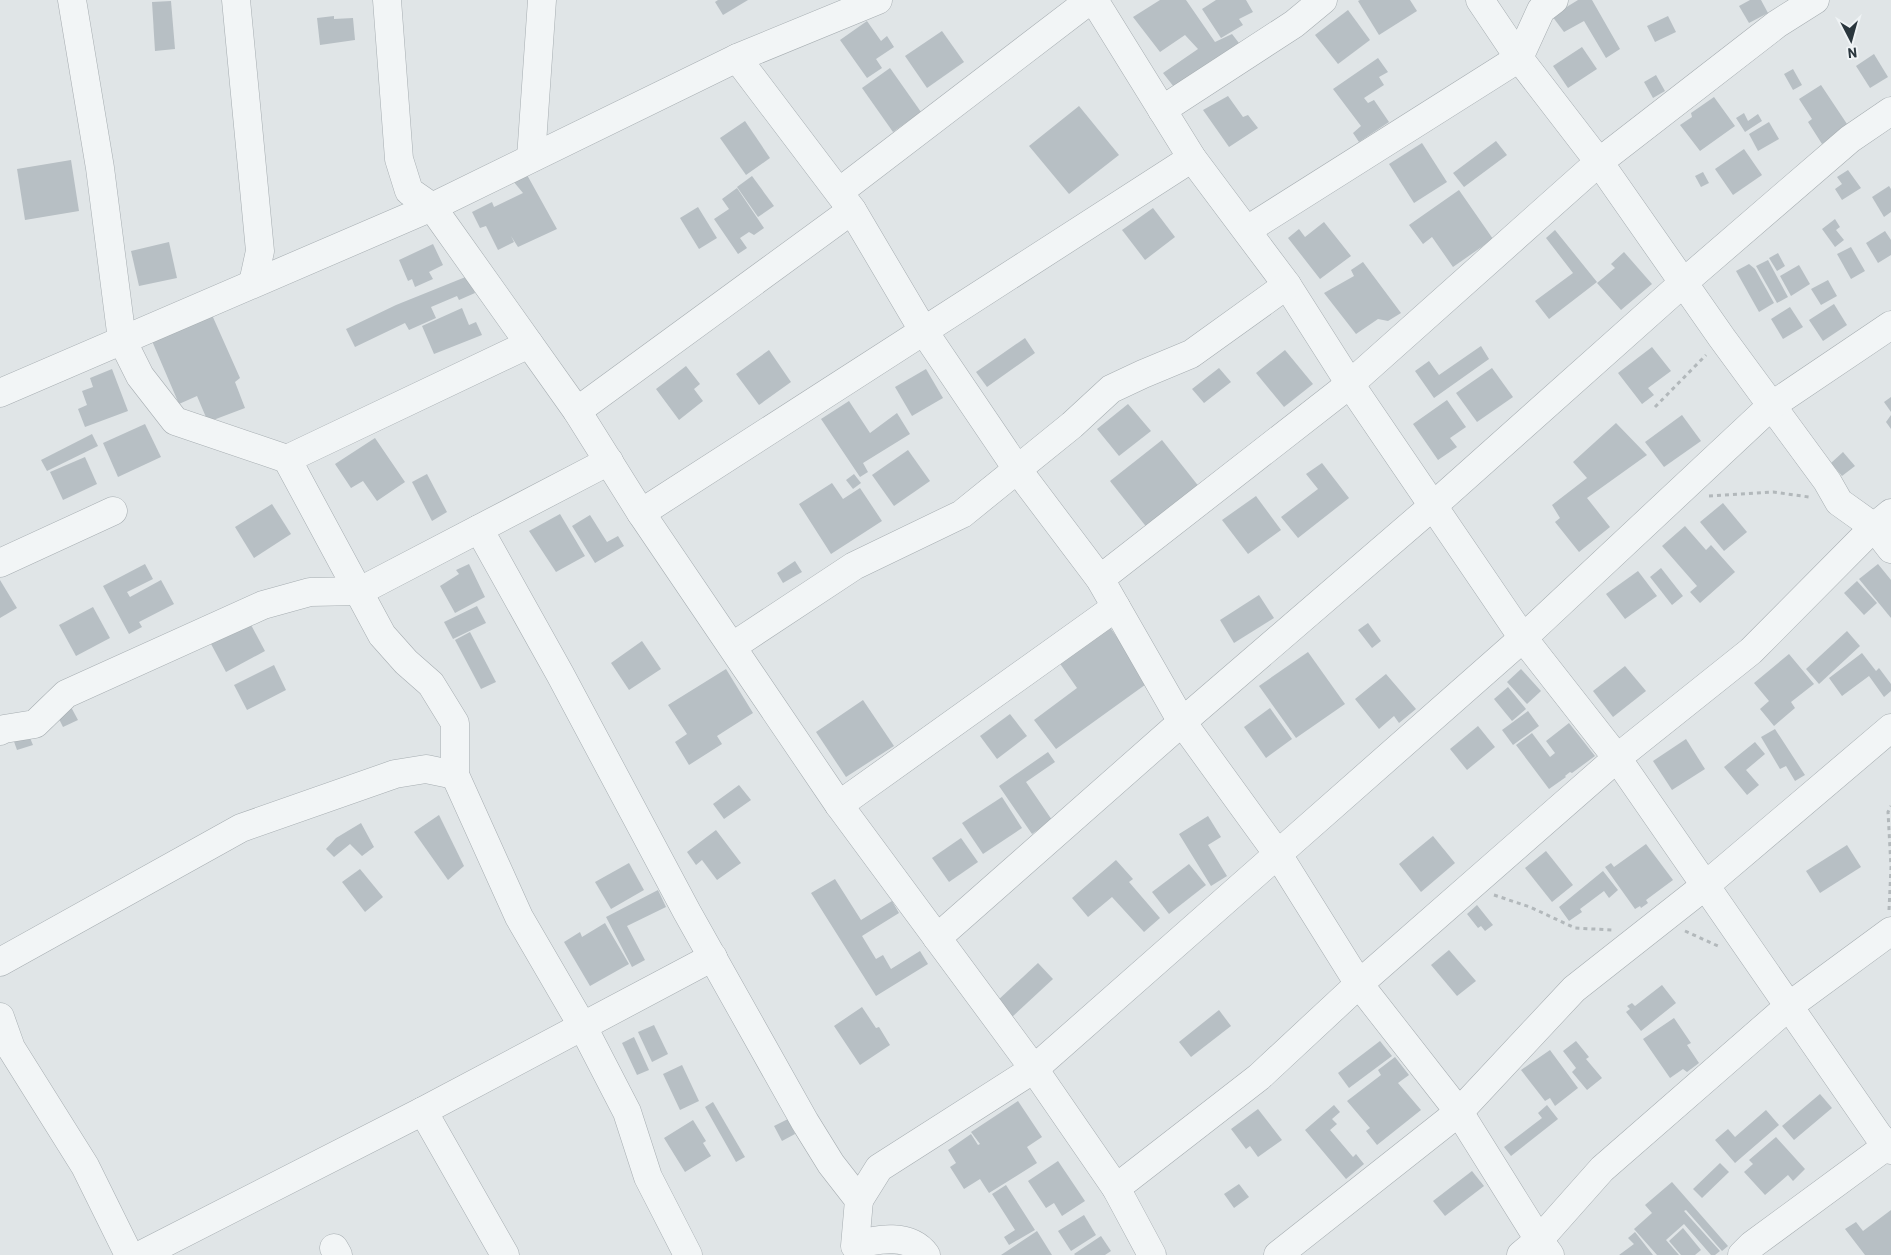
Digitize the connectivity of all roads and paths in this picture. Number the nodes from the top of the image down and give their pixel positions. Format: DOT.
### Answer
graph roads {
  1 [pos="72,0"];
  2 [pos="236,0"];
  3 [pos="387,0"];
  4 [pos="542,0"];
  5 [pos="878,0"];
  6 [pos="1090,0"];
  7 [pos="1094,0"];
  8 [pos="1323,0"];
  9 [pos="1480,0"];
  10 [pos="1554,0"];
  11 [pos="1815,0"];
  12 [pos="737,58"];
  13 [pos="1519,58"];
  14 [pos="1162,110"];
  15 [pos="1891,111"];
  16 [pos="531,158"];
  17 [pos="1192,158"];
  18 [pos="1598,162"];
  19 [pos="846,201"];
  20 [pos="432,207"];
  21 [pos="1247,230"];
  22 [pos="253,283"];
  23 [pos="1683,283"];
  24 [pos="1287,285"];
  25 [pos="1891,325"];
  26 [pos="923,330"];
  27 [pos="1722,338"];
  28 [pos="122,340"];
  29 [pos="529,344"];
  30 [pos="1350,384"];
  31 [pos="0,393"];
  32 [pos="1771,406"];
  33 [pos="1655,407"];
  34 [pos="577,411"];
  35 [pos="287,459"];
  36 [pos="609,461"];
  37 [pos="1017,469"];
  38 [pos="1700,497"];
  39 [pos="1840,502"];
  40 [pos="1434,505"];
  41 [pos="113,511"];
  42 [pos="641,512"];
  43 [pos="1883,520"];
  44 [pos="479,529"];
  45 [pos="1891,549"];
  46 [pos="0,563"];
  47 [pos="1100,579"];
  48 [pos="360,591"];
  49 [pos="1116,607"];
  50 [pos="1523,638"];
  51 [pos="733,646"];
  52 [pos="1182,722"];
  53 [pos="1891,728"];
  54 [pos="0,731"];
  55 [pos="1617,758"];
  56 [pos="455,775"];
  57 [pos="839,805"];
  58 [pos="1891,806"];
  59 [pos="1277,853"];
  60 [pos="1706,885"];
  61 [pos="1889,932"];
  62 [pos="937,938"];
  63 [pos="713,957"];
  64 [pos="0,962"];
  65 [pos="1359,984"];
  66 [pos="1789,1006"];
  67 [pos="0,1017"];
  68 [pos="583,1027"];
  69 [pos="1034,1069"];
  70 [pos="424,1112"];
  71 [pos="1459,1112"];
  72 [pos="1887,1139"];
  73 [pos="1116,1188"];
  74 [pos="860,1200"];
  75 [pos="846,1250"];
  76 [pos="1536,1250"];
  77 [pos="129,1255"];
  78 [pos="141,1255"];
  79 [pos="505,1255"];
  80 [pos="688,1255"];
  81 [pos="926,1255"];
  82 [pos="1152,1255"];
  83 [pos="1278,1255"];
  84 [pos="1742,1255"];
  1 -- 28 [label="street"];
  2 -- 22 [label="street"];
  3 -- 20 [label="street"];
  4 -- 16 [label="street"];
  5 -- 12 [label="street"];
  6 -- 19 [label="street"];
  7 -- 14 [label="street"];
  8 -- 14 [label="street"];
  9 -- 13 [label="street"];
  10 -- 13 [label="street"];
  11 -- 18 [label="street"];
  12 -- 16 [label="street"];
  12 -- 19 [label="street"];
  13 -- 18 [label="street"];
  13 -- 21 [label="street"];
  14 -- 17 [label="street"];
  15 -- 23 [label="street"];
  16 -- 20 [label="street"];
  17 -- 21 [label="street"];
  17 -- 26 [label="street"];
  18 -- 23 [label="street"];
  18 -- 30 [label="street"];
  19 -- 26 [label="street"];
  19 -- 34 [label="street"];
  20 -- 22 [label="street"];
  20 -- 29 [label="street"];
  21 -- 24 [label="street"];
  22 -- 28 [label="street"];
  23 -- 27 [label="street"];
  23 -- 40 [label="street"];
  24 -- 30 [label="street"];
  24 -- 37 [label="street"];
  25 -- 32 [label="street"];
  26 -- 37 [label="street"];
  26 -- 42 [label="street"];
  27 -- 32 [label="street"];
  27 -- 33 [label="path"];
  28 -- 31 [label="street"];
  28 -- 35 [label="street"];
  29 -- 34 [label="street"];
  29 -- 35 [label="street"];
  30 -- 40 [label="street"];
  30 -- 47 [label="street"];
  32 -- 39 [label="street"];
  32 -- 50 [label="street"];
  34 -- 36 [label="street"];
  35 -- 48 [label="street"];
  36 -- 42 [label="street"];
  36 -- 44 [label="street"];
  37 -- 47 [label="street"];
  37 -- 51 [label="street"];
  38 -- 39 [label="path"];
  39 -- 43 [label="street"];
  40 -- 50 [label="street"];
  40 -- 52 [label="street"];
  41 -- 46 [label="street"];
  42 -- 51 [label="street"];
  43 -- 45 [label="street"];
  43 -- 55 [label="street"];
  44 -- 48 [label="street"];
  44 -- 63 [label="street"];
  47 -- 49 [label="street"];
  48 -- 54 [label="street"];
  48 -- 56 [label="street"];
  49 -- 52 [label="street"];
  49 -- 57 [label="street"];
  50 -- 55 [label="street"];
  50 -- 59 [label="street"];
  51 -- 57 [label="street"];
  52 -- 59 [label="street"];
  52 -- 62 [label="street"];
  53 -- 60 [label="street"];
  55 -- 60 [label="street"];
  55 -- 65 [label="street"];
  56 -- 64 [label="street"];
  56 -- 68 [label="street"];
  57 -- 62 [label="street"];
  58 -- 61 [label="path"];
  59 -- 65 [label="street"];
  59 -- 69 [label="street"];
  60 -- 66 [label="street"];
  60 -- 71 [label="street"];
  61 -- 66 [label="street"];
  62 -- 69 [label="street"];
  63 -- 68 [label="street"];
  63 -- 74 [label="street"];
  65 -- 71 [label="street"];
  65 -- 73 [label="street"];
  66 -- 72 [label="street"];
  66 -- 76 [label="street"];
  67 -- 77 [label="street"];
  68 -- 70 [label="street"];
  68 -- 80 [label="street"];
  69 -- 73 [label="street"];
  69 -- 74 [label="street"];
  70 -- 78 [label="street"];
  70 -- 79 [label="street"];
  71 -- 76 [label="street"];
  71 -- 83 [label="street"];
  72 -- 84 [label="street"];
  73 -- 82 [label="street"];
  74 -- 75 [label="street"];
  75 -- 81 [label="street"];
}
